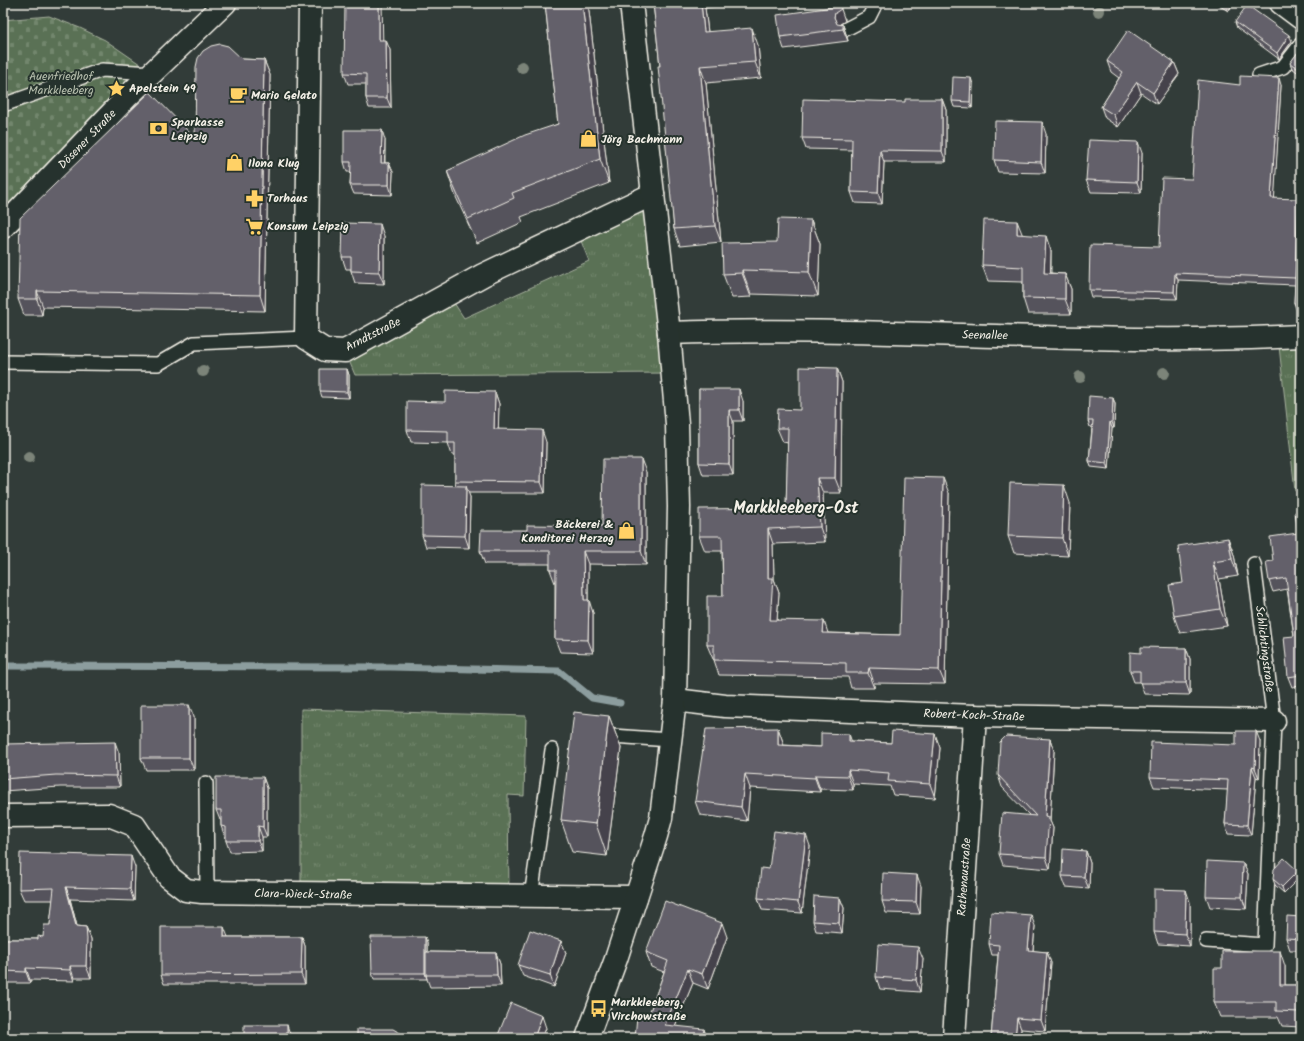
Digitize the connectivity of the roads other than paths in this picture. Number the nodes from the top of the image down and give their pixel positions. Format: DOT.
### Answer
graph roads {
  1 [pos="225,3"];
  2 [pos="310,3"];
  3 [pos="632,3"];
  4 [pos="876,3"];
  5 [pos="1281,3"];
  6 [pos="1301,18"];
  7 [pos="846,29"];
  8 [pos="1301,44"];
  9 [pos="153,73"];
  10 [pos="1259,75"];
  11 [pos="3,105"];
  12 [pos="653,194"];
  13 [pos="3,227"];
  14 [pos="668,333"];
  15 [pos="1301,336"];
  16 [pos="306,338"];
  17 [pos="3,362"];
  18 [pos="1254,564"];
  19 [pos="675,700"];
  20 [pos="975,716"];
  21 [pos="1274,728"];
  22 [pos="584,734"];
  23 [pos="670,740"];
  24 [pos="552,750"];
  25 [pos="206,783"];
  26 [pos="3,816"];
  27 [pos="207,892"];
  28 [pos="531,897"];
  29 [pos="636,897"];
  30 [pos="1206,941"];
  31 [pos="587,1038"];
  32 [pos="954,1038"];
  1 -- 9 [label="street, Dösener Straße"];
  2 -- 16 [label="street"];
  3 -- 12 [label="street"];
  4 -- 7 [label="lane"];
  5 -- 6 [label="street"];
  8 -- 10 [label="lane"];
  9 -- 11 [label="lane"];
  9 -- 13 [label="street, Dösener Straße"];
  12 -- 14 [label="street"];
  12 -- 16 [label="street, Arndtstraße"];
  14 -- 15 [label="street, Seenallee"];
  14 -- 19 [label="street"];
  16 -- 17 [label="lane"];
  18 -- 21 [label="lane, Schlichtingstraße"];
  19 -- 20 [label="street, Robert-Koch-Straße"];
  19 -- 23 [label="street"];
  20 -- 21 [label="street, Robert-Koch-Straße"];
  20 -- 32 [label="street, Rathenaustraße"];
  21 -- 30 [label="lane, Schlichtingstraße"];
  22 -- 23 [label="lane"];
  23 -- 29 [label="street"];
  24 -- 28 [label="lane"];
  25 -- 27 [label="lane"];
  26 -- 27 [label="street, Clara-Wieck-Straße"];
  27 -- 28 [label="street, Clara-Wieck-Straße"];
  28 -- 29 [label="street, Clara-Wieck-Straße"];
  29 -- 31 [label="street"];
}
